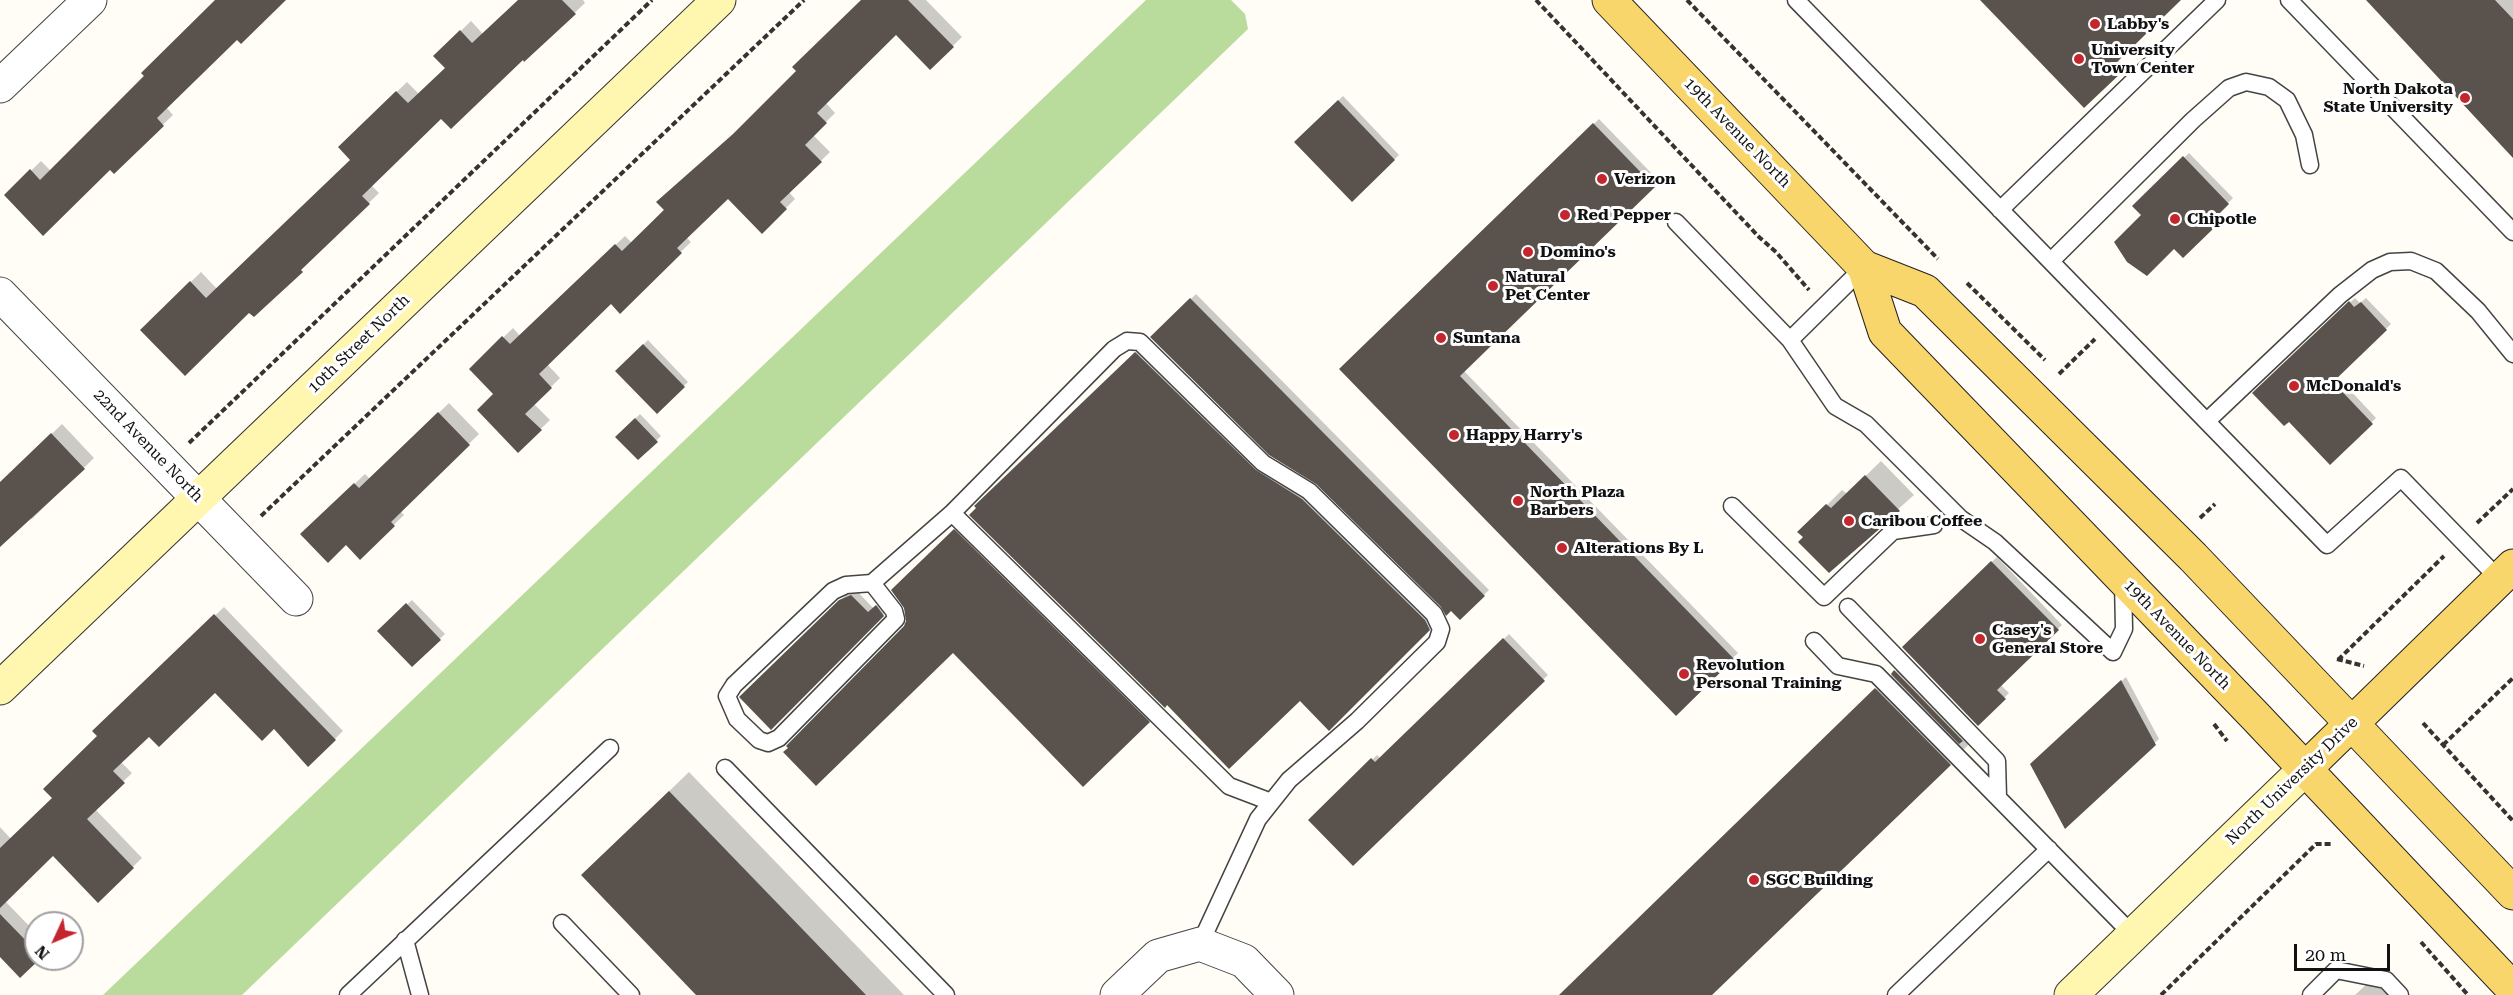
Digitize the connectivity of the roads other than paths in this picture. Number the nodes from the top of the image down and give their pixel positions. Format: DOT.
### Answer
graph roads {
  1 [pos="90,0"];
  2 [pos="719,0"];
  3 [pos="1609,0"];
  4 [pos="1796,0"];
  5 [pos="2217,0"];
  6 [pos="2289,0"];
  7 [pos="0,86"];
  8 [pos="2310,165"];
  9 [pos="2000,210"];
  10 [pos="1676,222"];
  11 [pos="2513,232"];
  12 [pos="2051,261"];
  13 [pos="1864,267"];
  14 [pos="0,294"];
  15 [pos="1790,340"];
  16 [pos="2513,354"];
  17 [pos="2207,421"];
  18 [pos="198,498"];
  19 [pos="1732,506"];
  20 [pos="952,513"];
  21 [pos="1934,525"];
  22 [pos="2506,573"];
  23 [pos="2123,579"];
  24 [pos="872,583"];
  25 [pos="296,599"];
  26 [pos="1848,608"];
  27 [pos="1814,642"];
  28 [pos="0,688"];
  29 [pos="2352,723"];
  30 [pos="610,748"];
  31 [pos="725,768"];
  32 [pos="2305,769"];
  33 [pos="1998,797"];
  34 [pos="1272,802"];
  35 [pos="2049,849"];
  36 [pos="2513,893"];
  37 [pos="562,923"];
  38 [pos="2134,936"];
  39 [pos="405,940"];
  40 [pos="1200,944"];
  41 [pos="2513,989"];
  42 [pos="348,995"];
  43 [pos="420,995"];
  44 [pos="631,995"];
  45 [pos="946,995"];
  46 [pos="1117,995"];
  47 [pos="1277,995"];
  48 [pos="1896,995"];
  49 [pos="2071,995"];
  50 [pos="2311,995"];
  51 [pos="2400,995"];
  1 -- 7 [label="street"];
  2 -- 18 [label="street, 10th Street North"];
  3 -- 13 [label="main road, 19th Avenue North"];
  4 -- 9 [label="lane"];
  5 -- 9 [label="lane"];
  6 -- 11 [label="lane"];
  8 -- 12 [label="lane"];
  9 -- 12 [label="lane"];
  10 -- 15 [label="lane"];
  12 -- 17 [label="lane"];
  13 -- 15 [label="lane"];
  13 -- 23 [label="main road, 19th Avenue North"];
  13 -- 29 [label="main road, 19th Avenue North"];
  14 -- 18 [label="street, 22nd Avenue North"];
  15 -- 23 [label="lane"];
  16 -- 17 [label="lane"];
  17 -- 22 [label="lane"];
  18 -- 25 [label="street, 22nd Avenue North"];
  18 -- 28 [label="street, 10th Street North"];
  19 -- 21 [label="lane"];
  20 -- 24 [label="lane"];
  20 -- 34 [label="lane"];
  20 -- 34 [label="lane"];
  22 -- 29 [label="main road, North University Drive"];
  23 -- 32 [label="main road, 19th Avenue North"];
  24 -- 24 [label="lane"];
  26 -- 33 [label="lane"];
  27 -- 33 [label="lane"];
  29 -- 32 [label="main road, North University Drive"];
  29 -- 36 [label="main road, 19th Avenue North"];
  30 -- 39 [label="lane"];
  31 -- 45 [label="lane"];
  32 -- 38 [label="street, North University Drive"];
  32 -- 41 [label="main road, 19th Avenue North"];
  33 -- 35 [label="lane"];
  34 -- 40 [label="lane"];
  35 -- 38 [label="lane"];
  35 -- 48 [label="lane"];
  37 -- 44 [label="lane"];
  38 -- 49 [label="street, North University Drive"];
  39 -- 42 [label="lane"];
  39 -- 43 [label="lane"];
  40 -- 46 [label="street"];
  40 -- 47 [label="street"];
  50 -- 51 [label="lane"];
}
